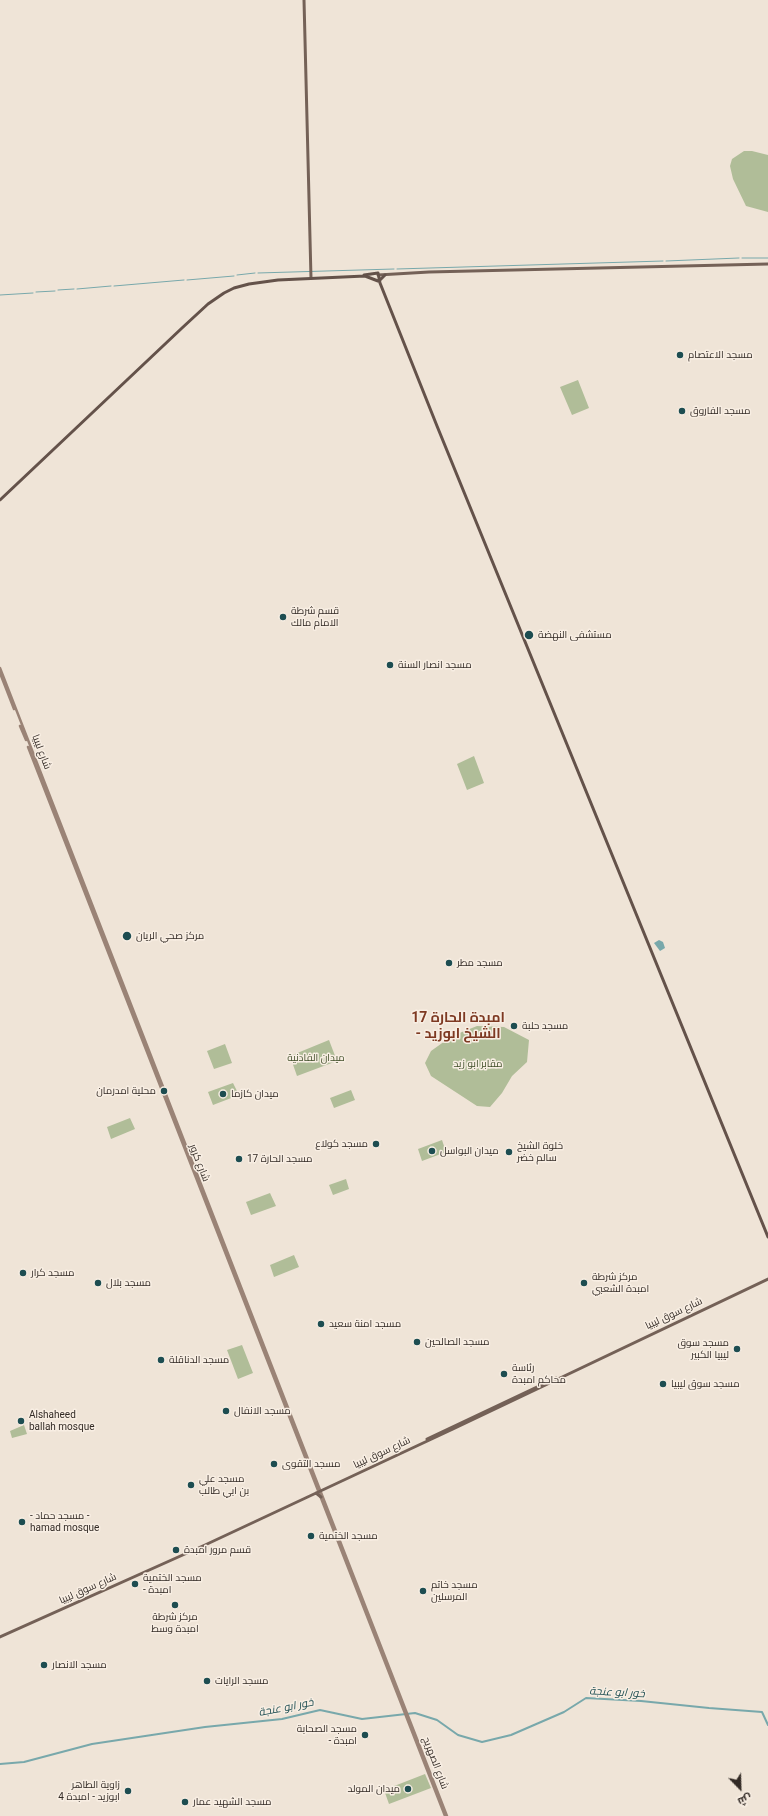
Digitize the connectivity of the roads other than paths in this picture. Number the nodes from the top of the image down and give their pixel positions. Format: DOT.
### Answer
graph roads {
  1 [pos="304,0"];
  2 [pos="768,264"];
  3 [pos="311,274"];
  4 [pos="376,274"];
  5 [pos="389,274"];
  6 [pos="364,275"];
  7 [pos="385,275"];
  8 [pos="379,281"];
  9 [pos="0,500"];
  10 [pos="0,668"];
  11 [pos="1,673"];
  12 [pos="66,843"];
  13 [pos="768,1237"];
  14 [pos="768,1279"];
  15 [pos="601,1358"];
  16 [pos="319,1490"];
  17 [pos="321,1497"];
  18 [pos="0,1636"];
  19 [pos="406,1712"];
  20 [pos="446,1816"];
  1 -- 3 [label="main road"];
  2 -- 5 [label="main road"];
  3 -- 6 [label="highway"];
  3 -- 9 [label="highway"];
  4 -- 5 [label="main road"];
  4 -- 6 [label="highway"];
  4 -- 7 [label="main road"];
  4 -- 8 [label="highway"];
  5 -- 7 [label="main road"];
  6 -- 8 [label="highway"];
  7 -- 8 [label="highway"];
  8 -- 13 [label="highway"];
  10 -- 11 [label="main road, شارع ليبيا"];
  11 -- 12 [label="main road, شارع ليبيا"];
  12 -- 16 [label="main road, شارع كرور"];
  14 -- 15 [label="main road, شارع سوق ليبيا"];
  15 -- 16 [label="main road, شارع سوق ليبيا"];
  15 -- 16 [label="main road, شارع سوق ليبيا"];
  16 -- 17 [label="main road"];
  16 -- 18 [label="main road, شارع سوق ليبيا"];
  16 -- 19 [label="main road, شارع كرور"];
  17 -- 19 [label="main road"];
  19 -- 20 [label="main road, شارع الصهريج"];
}
